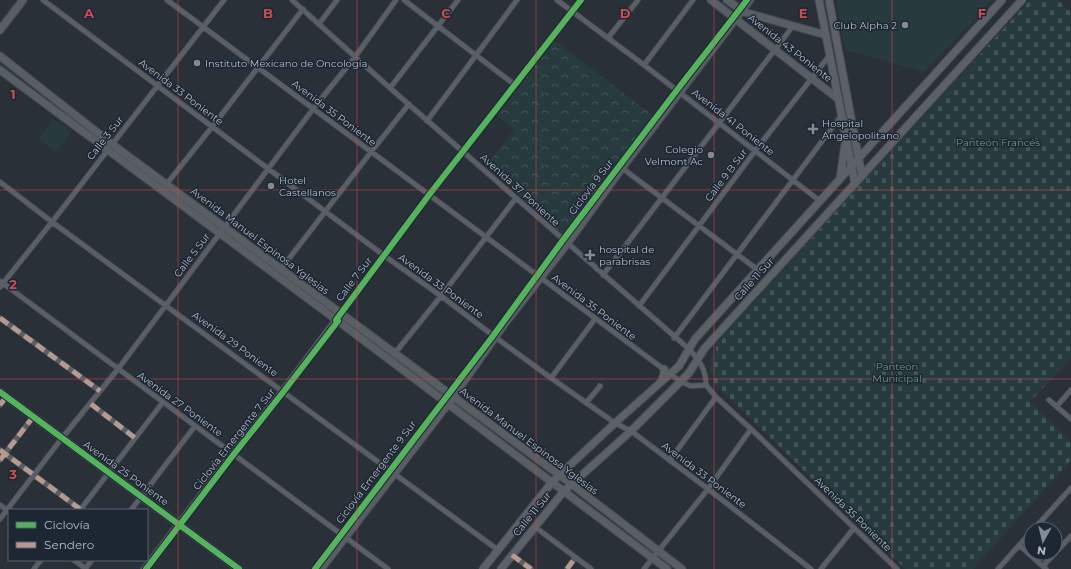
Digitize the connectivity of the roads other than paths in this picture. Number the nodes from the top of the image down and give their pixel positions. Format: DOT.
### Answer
graph roads {
  1 [pos="23,0"];
  2 [pos="43,0"];
  3 [pos="167,0"];
  4 [pos="224,0"];
  5 [pos="292,0"];
  6 [pos="337,0"];
  7 [pos="396,0"];
  8 [pos="404,0"];
  9 [pos="458,0"];
  10 [pos="517,0"];
  11 [pos="557,0"];
  12 [pos="581,0"];
  13 [pos="638,0"];
  14 [pos="693,0"];
  15 [pos="711,0"];
  16 [pos="727,0"];
  17 [pos="750,0"];
  18 [pos="819,0"];
  19 [pos="829,0"];
  20 [pos="1002,0"];
  21 [pos="1022,0"];
  22 [pos="303,9"];
  23 [pos="572,11"];
  24 [pos="742,11"];
  25 [pos="736,19"];
  26 [pos="319,24"];
  27 [pos="438,26"];
  28 [pos="793,26"];
  29 [pos="203,27"];
  30 [pos="0,30"];
  31 [pos="826,35"];
  32 [pos="608,38"];
  33 [pos="775,50"];
  34 [pos="476,55"];
  35 [pos="0,56"];
  36 [pos="829,56"];
  37 [pos="355,57"];
  38 [pos="644,65"];
  39 [pos="258,67"];
  40 [pos="0,70"];
  41 [pos="812,78"];
  42 [pos="515,85"];
  43 [pos="157,86"];
  44 [pos="390,88"];
  45 [pos="680,93"];
  46 [pos="837,98"];
  47 [pos="409,104"];
  48 [pos="313,109"];
  49 [pos="841,116"];
  50 [pos="427,121"];
  51 [pos="719,123"];
  52 [pos="212,127"];
  53 [pos="846,138"];
  54 [pos="112,144"];
  55 [pos="107,150"];
  56 [pos="755,151"];
  57 [pos="371,152"];
  58 [pos="463,152"];
  59 [pos="858,159"];
  60 [pos="851,166"];
  61 [pos="622,168"];
  62 [pos="269,169"];
  63 [pos="862,176"];
  64 [pos="840,179"];
  65 [pos="793,180"];
  66 [pos="0,182"];
  67 [pos="166,184"];
  68 [pos="855,184"];
  69 [pos="161,190"];
  70 [pos="429,195"];
  71 [pos="516,198"];
  72 [pos="662,198"];
  73 [pos="820,201"];
  74 [pos="325,211"];
  75 [pos="52,222"];
  76 [pos="700,225"];
  77 [pos="222,230"];
  78 [pos="487,237"];
  79 [pos="567,244"];
  80 [pos="737,254"];
  81 [pos="384,255"];
  82 [pos="281,268"];
  83 [pos="758,270"];
  84 [pos="603,275"];
  85 [pos="541,278"];
  86 [pos="1,284"];
  87 [pos="442,296"];
  88 [pos="166,304"];
  89 [pos="639,306"];
  90 [pos="341,313"];
  91 [pos="0,318"];
  92 [pos="596,319"];
  93 [pos="336,320"];
  94 [pos="495,337"];
  95 [pos="674,338"];
  96 [pos="689,349"];
  97 [pos="395,353"];
  98 [pos="698,359"];
  99 [pos="118,369"];
  100 [pos="664,369"];
  101 [pos="671,374"];
  102 [pos="550,378"];
  103 [pos="681,382"];
  104 [pos="661,383"];
  105 [pos="706,385"];
  106 [pos="600,386"];
  107 [pos="282,390"];
  108 [pos="1071,390"];
  109 [pos="100,392"];
  110 [pos="3,395"];
  111 [pos="453,397"];
  112 [pos="716,397"];
  113 [pos="1049,400"];
  114 [pos="163,402"];
  115 [pos="586,403"];
  116 [pos="91,404"];
  117 [pos="448,404"];
  118 [pos="0,405"];
  119 [pos="1057,406"];
  120 [pos="33,417"];
  121 [pos="1071,419"];
  122 [pos="615,423"];
  123 [pos="195,426"];
  124 [pos="751,429"];
  125 [pos="631,431"];
  126 [pos="62,438"];
  127 [pos="135,438"];
  128 [pos="0,450"];
  129 [pos="232,453"];
  130 [pos="5,454"];
  131 [pos="0,460"];
  132 [pos="670,460"];
  133 [pos="108,472"];
  134 [pos="394,473"];
  135 [pos="34,475"];
  136 [pos="559,475"];
  137 [pos="552,482"];
  138 [pos="571,484"];
  139 [pos="708,488"];
  140 [pos="1071,488"];
  141 [pos="564,491"];
  142 [pos="141,496"];
  143 [pos="0,505"];
  144 [pos="9,509"];
  145 [pos="79,509"];
  146 [pos="81,509"];
  147 [pos="132,509"];
  148 [pos="8,511"];
  149 [pos="0,519"];
  150 [pos="1041,521"];
  151 [pos="178,523"];
  152 [pos="535,527"];
  153 [pos="854,528"];
  154 [pos="1071,536"];
  155 [pos="345,537"];
  156 [pos="1023,541"];
  157 [pos="1019,545"];
  158 [pos="498,550"];
  159 [pos="658,551"];
  160 [pos="512,555"];
  161 [pos="575,558"];
  162 [pos="652,558"];
  163 [pos="40,561"];
  164 [pos="75,561"];
  165 [pos="1045,568"];
  166 [pos="34,569"];
  167 [pos="86,569"];
  168 [pos="143,569"];
  169 [pos="239,569"];
  170 [pos="321,569"];
  171 [pos="388,569"];
  172 [pos="483,569"];
  173 [pos="501,569"];
  174 [pos="531,569"];
  175 [pos="567,569"];
  176 [pos="590,569"];
  177 [pos="644,569"];
  178 [pos="667,569"];
  179 [pos="682,569"];
  180 [pos="811,569"];
  181 [pos="821,569"];
  182 [pos="897,569"];
  183 [pos="998,569"];
  1 -- 30 [label="main road"];
  2 -- 43 [label="street, Avenida 33 Poniente"];
  3 -- 29 [label="street, Avenida 35 Poniente"];
  4 -- 29 [label="street, Calle 3 Sur"];
  5 -- 22 [label="street, Avenida 37 Poniente"];
  6 -- 26 [label="street"];
  7 -- 37 [label="street, Calle 5 Sur"];
  8 -- 27 [label="street"];
  9 -- 27 [label="street"];
  10 -- 34 [label="street"];
  11 -- 23 [label="street, Avenida 41 Poniente"];
  12 -- 23 [label="street, Calle 7 Sur"];
  13 -- 32 [label="street"];
  14 -- 38 [label="street"];
  15 -- 25 [label="main road, Avenida 43 Poniente"];
  16 -- 24 [label="main road, Avenida 43 Poniente"];
  17 -- 24 [label="main road"];
  18 -- 31 [label="main road"];
  19 -- 59 [label="main road"];
  20 -- 59 [label="main road, Calle 11 Sur"];
  21 -- 63 [label="main road, Calle 11 Sur"];
  22 -- 26 [label="street, Avenida 37 Poniente"];
  22 -- 39 [label="street"];
  23 -- 32 [label="street, Avenida 41 Poniente"];
  23 -- 42 [label="street, Calle 7 Sur"];
  24 -- 25 [label="main road"];
  24 -- 28 [label="main road, Avenida 43 Poniente"];
  25 -- 33 [label="main road, Avenida 43 Poniente"];
  25 -- 45 [label="main road"];
  26 -- 37 [label="street, Avenida 37 Poniente"];
  27 -- 34 [label="street"];
  27 -- 44 [label="street"];
  28 -- 31 [label="main road, Avenida 43 Poniente"];
  28 -- 33 [label="street"];
  29 -- 39 [label="street, Avenida 35 Poniente"];
  29 -- 43 [label="street, Calle 3 Sur"];
  31 -- 36 [label="main road"];
  32 -- 38 [label="street, Avenida 41 Poniente"];
  33 -- 41 [label="main road, Avenida 43 Poniente"];
  33 -- 51 [label="street"];
  34 -- 42 [label="street"];
  34 -- 50 [label="street"];
  35 -- 54 [label="main road, Avenida Manuel Espinosa Yglesias"];
  36 -- 41 [label="street, Calle 9 B Sur"];
  36 -- 46 [label="main road"];
  37 -- 44 [label="street, Avenida 37 Poniente"];
  37 -- 48 [label="street, Calle 5 Sur"];
  38 -- 45 [label="street, Avenida 41 Poniente"];
  39 -- 48 [label="street, Avenida 35 Poniente"];
  39 -- 52 [label="street"];
  40 -- 55 [label="main road, Avenida Manuel Espinosa Yglesias"];
  41 -- 46 [label="main road, Avenida 43 Poniente"];
  41 -- 56 [label="street, Calle 9 B Sur"];
  42 -- 58 [label="street, Calle 7 Sur"];
  43 -- 52 [label="street, Avenida 33 Poniente"];
  43 -- 54 [label="street, Calle 3 Sur"];
  44 -- 47 [label="street, Avenida 37 Poniente"];
  45 -- 51 [label="street, Avenida 41 Poniente"];
  45 -- 61 [label="main road"];
  46 -- 49 [label="main road"];
  47 -- 50 [label="street, Avenida 37 Poniente"];
  47 -- 57 [label="street"];
  48 -- 57 [label="street, Avenida 35 Poniente"];
  48 -- 62 [label="street, Calle 5 Sur"];
  49 -- 53 [label="main road"];
  49 -- 65 [label="street"];
  50 -- 58 [label="street, Avenida 37 Poniente"];
  51 -- 56 [label="street, Avenida 41 Poniente"];
  51 -- 72 [label="street"];
  52 -- 62 [label="street, Avenida 33 Poniente"];
  52 -- 67 [label="street"];
  53 -- 60 [label="main road"];
  53 -- 64 [label="main road"];
  54 -- 55 [label="street, Calle 3 Sur"];
  54 -- 67 [label="main road, Avenida Manuel Espinosa Yglesias"];
  55 -- 69 [label="main road, Avenida Manuel Espinosa Yglesias"];
  55 -- 75 [label="street, Calle 3 Sur"];
  56 -- 65 [label="street, Avenida 41 Poniente"];
  56 -- 76 [label="street, Calle 9 B Sur"];
  57 -- 70 [label="street, Avenida 35 Poniente"];
  57 -- 74 [label="street"];
  58 -- 70 [label="street, Calle 7 Sur"];
  58 -- 71 [label="street, Avenida 37 Poniente"];
  59 -- 60 [label="main road, Calle 11 Sur"];
  59 -- 63 [label="main road"];
  60 -- 64 [label="main road, Calle 11 Sur"];
  60 -- 68 [label="main road"];
  61 -- 72 [label="street"];
  61 -- 79 [label="main road"];
  62 -- 74 [label="street, Avenida 33 Poniente"];
  62 -- 77 [label="street, Calle 5 Sur"];
  63 -- 68 [label="main road, Calle 11 Sur"];
  64 -- 73 [label="main road, Calle 11 Sur"];
  65 -- 73 [label="street, Avenida 41 Poniente"];
  65 -- 80 [label="street"];
  66 -- 75 [label="street, Avenida 29 Poniente"];
  67 -- 69 [label="street"];
  67 -- 77 [label="main road, Avenida Manuel Espinosa Yglesias"];
  68 -- 98 [label="main road, Calle 11 Sur"];
  69 -- 77 [label="main road, Avenida Manuel Espinosa Yglesias"];
  70 -- 78 [label="street, Avenida 35 Poniente"];
  70 -- 81 [label="street, Calle 7 Sur"];
  71 -- 78 [label="street"];
  71 -- 79 [label="street, Avenida 37 Poniente"];
  72 -- 76 [label="street"];
  72 -- 84 [label="street"];
  73 -- 83 [label="main road, Calle 11 Sur"];
  74 -- 81 [label="street, Avenida 33 Poniente"];
  74 -- 82 [label="street"];
  75 -- 86 [label="street, Calle 3 Sur"];
  75 -- 88 [label="street, Avenida 29 Poniente"];
  76 -- 80 [label="street"];
  76 -- 89 [label="street, Calle 9 B Sur"];
  77 -- 82 [label="main road, Avenida Manuel Espinosa Yglesias"];
  77 -- 88 [label="street, Calle 5 Sur"];
  77 -- 93 [label="main road, Avenida Manuel Espinosa Yglesias"];
  78 -- 85 [label="street, Avenida 35 Poniente"];
  78 -- 87 [label="street"];
  79 -- 84 [label="street, Avenida 37 Poniente"];
  79 -- 85 [label="main road"];
  80 -- 83 [label="street"];
  80 -- 95 [label="street"];
  81 -- 87 [label="street, Avenida 33 Poniente"];
  81 -- 90 [label="street, Calle 7 Sur"];
  82 -- 90 [label="main road, Avenida Manuel Espinosa Yglesias"];
  83 -- 96 [label="main road, Calle 11 Sur"];
  84 -- 89 [label="street, Avenida 37 Poniente"];
  85 -- 92 [label="street, Avenida 35 Poniente"];
  85 -- 94 [label="main road"];
  86 -- 99 [label="street, Avenida 27 Poniente"];
  87 -- 94 [label="street, Avenida 33 Poniente"];
  87 -- 97 [label="street"];
  88 -- 99 [label="street, Calle 5 Sur"];
  88 -- 107 [label="street, Avenida 29 Poniente"];
  89 -- 95 [label="street, Avenida 37 Poniente"];
  90 -- 93 [label="street, Calle 7 Sur"];
  90 -- 97 [label="main road, Avenida Manuel Espinosa Yglesias"];
  91 -- 109 [label="street"];
  92 -- 100 [label="street, Avenida 35 Poniente"];
  92 -- 102 [label="street"];
  93 -- 107 [label="street, Calle 7 Sur"];
  93 -- 117 [label="main road, Avenida Manuel Espinosa Yglesias"];
  94 -- 102 [label="street, Avenida 33 Poniente"];
  94 -- 111 [label="main road"];
  95 -- 96 [label="street, Avenida 37 Poniente"];
  96 -- 98 [label="street, Avenida 37 Poniente"];
  96 -- 101 [label="main road, Calle 11 Sur"];
  97 -- 111 [label="main road, Avenida Manuel Espinosa Yglesias"];
  98 -- 103 [label="main road, Calle 11 Sur"];
  98 -- 105 [label="street, Avenida 37 Poniente"];
  99 -- 109 [label="street, Calle 5 Sur"];
  99 -- 114 [label="street, Avenida 27 Poniente"];
  100 -- 101 [label="street, Avenida 35 Poniente"];
  100 -- 104 [label="main road"];
  101 -- 103 [label="street, Avenida 35 Poniente"];
  101 -- 104 [label="main road, Calle 11 Sur"];
  102 -- 115 [label="street, Avenida 33 Poniente"];
  103 -- 105 [label="street, Avenida 35 Poniente"];
  103 -- 125 [label="main road, Calle 11 Sur"];
  104 -- 122 [label="main road, Calle 11 Sur"];
  105 -- 112 [label="street, Avenida 35 Poniente"];
  106 -- 115 [label="street"];
  107 -- 129 [label="street, Calle 7 Sur"];
  107 -- 134 [label="street, Avenida 29 Poniente"];
  108 -- 119 [label="street"];
  109 -- 116 [label="street, Calle 5 Sur"];
  110 -- 118 [label="street"];
  110 -- 120 [label="main road, Avenida 25 Poniente"];
  111 -- 117 [label="main road"];
  111 -- 136 [label="main road, Avenida Manuel Espinosa Yglesias"];
  112 -- 124 [label="street, Avenida 35 Poniente"];
  112 -- 132 [label="street"];
  113 -- 119 [label="street"];
  114 -- 123 [label="street, Avenida 27 Poniente"];
  114 -- 127 [label="street"];
  115 -- 122 [label="street, Avenida 33 Poniente"];
  116 -- 126 [label="street, Calle 5 Sur"];
  116 -- 127 [label="street"];
  117 -- 134 [label="main road"];
  117 -- 137 [label="main road, Avenida Manuel Espinosa Yglesias"];
  119 -- 121 [label="street"];
  120 -- 126 [label="main road, Avenida 25 Poniente"];
  120 -- 130 [label="street"];
  122 -- 125 [label="street, Avenida 33 Poniente"];
  122 -- 136 [label="main road, Calle 11 Sur"];
  123 -- 129 [label="street, Avenida 27 Poniente"];
  123 -- 142 [label="street"];
  124 -- 139 [label="street"];
  124 -- 153 [label="street, Avenida 35 Poniente"];
  125 -- 132 [label="street, Avenida 33 Poniente"];
  125 -- 138 [label="main road, Calle 11 Sur"];
  126 -- 133 [label="main road, Avenida 25 Poniente"];
  126 -- 135 [label="street, Calle 5 Sur"];
  127 -- 133 [label="street"];
  128 -- 130 [label="street"];
  129 -- 151 [label="street, Calle 7 Sur"];
  129 -- 155 [label="street, Avenida 27 Poniente"];
  130 -- 131 [label="street"];
  130 -- 135 [label="street"];
  132 -- 139 [label="street, Avenida 33 Poniente"];
  133 -- 142 [label="main road, Avenida 25 Poniente"];
  133 -- 146 [label="street"];
  134 -- 155 [label="main road"];
  134 -- 158 [label="street, Avenida 29 Poniente"];
  135 -- 144 [label="street, Calle 5 Sur"];
  135 -- 145 [label="street"];
  136 -- 137 [label="main road, Calle 11 Sur"];
  136 -- 138 [label="main road, Avenida Manuel Espinosa Yglesias"];
  137 -- 141 [label="main road, Avenida Manuel Espinosa Yglesias"];
  137 -- 158 [label="main road, Calle 11 Sur"];
  138 -- 141 [label="main road, Calle 11 Sur"];
  138 -- 159 [label="main road, Avenida Manuel Espinosa Yglesias"];
  139 -- 159 [label="street"];
  139 -- 180 [label="street, Avenida 33 Poniente"];
  140 -- 150 [label="street"];
  141 -- 152 [label="main road, Calle 11 Sur"];
  141 -- 162 [label="main road, Avenida Manuel Espinosa Yglesias"];
  142 -- 147 [label="street"];
  142 -- 151 [label="main road, Avenida 25 Poniente"];
  143 -- 148 [label="street"];
  148 -- 149 [label="street, Calle 5 Sur"];
  151 -- 168 [label="street, Calle 7 Sur"];
  151 -- 169 [label="main road, Avenida 25 Poniente"];
  152 -- 160 [label="main road, Calle 11 Sur"];
  152 -- 161 [label="street"];
  153 -- 181 [label="street"];
  153 -- 182 [label="street, Avenida 35 Poniente"];
  154 -- 165 [label="street"];
  155 -- 170 [label="main road"];
  155 -- 171 [label="street, Avenida 27 Poniente"];
  156 -- 157 [label="street"];
  157 -- 165 [label="street"];
  157 -- 183 [label="street"];
  158 -- 172 [label="main road, Calle 11 Sur"];
  159 -- 162 [label="street"];
  159 -- 179 [label="main road, Avenida Manuel Espinosa Yglesias"];
  160 -- 173 [label="main road, Calle 11 Sur"];
  160 -- 174 [label="street"];
  161 -- 175 [label="street"];
  161 -- 176 [label="street"];
  162 -- 177 [label="street"];
  162 -- 178 [label="main road, Avenida Manuel Espinosa Yglesias"];
  163 -- 166 [label="street"];
  164 -- 167 [label="street"];
}
